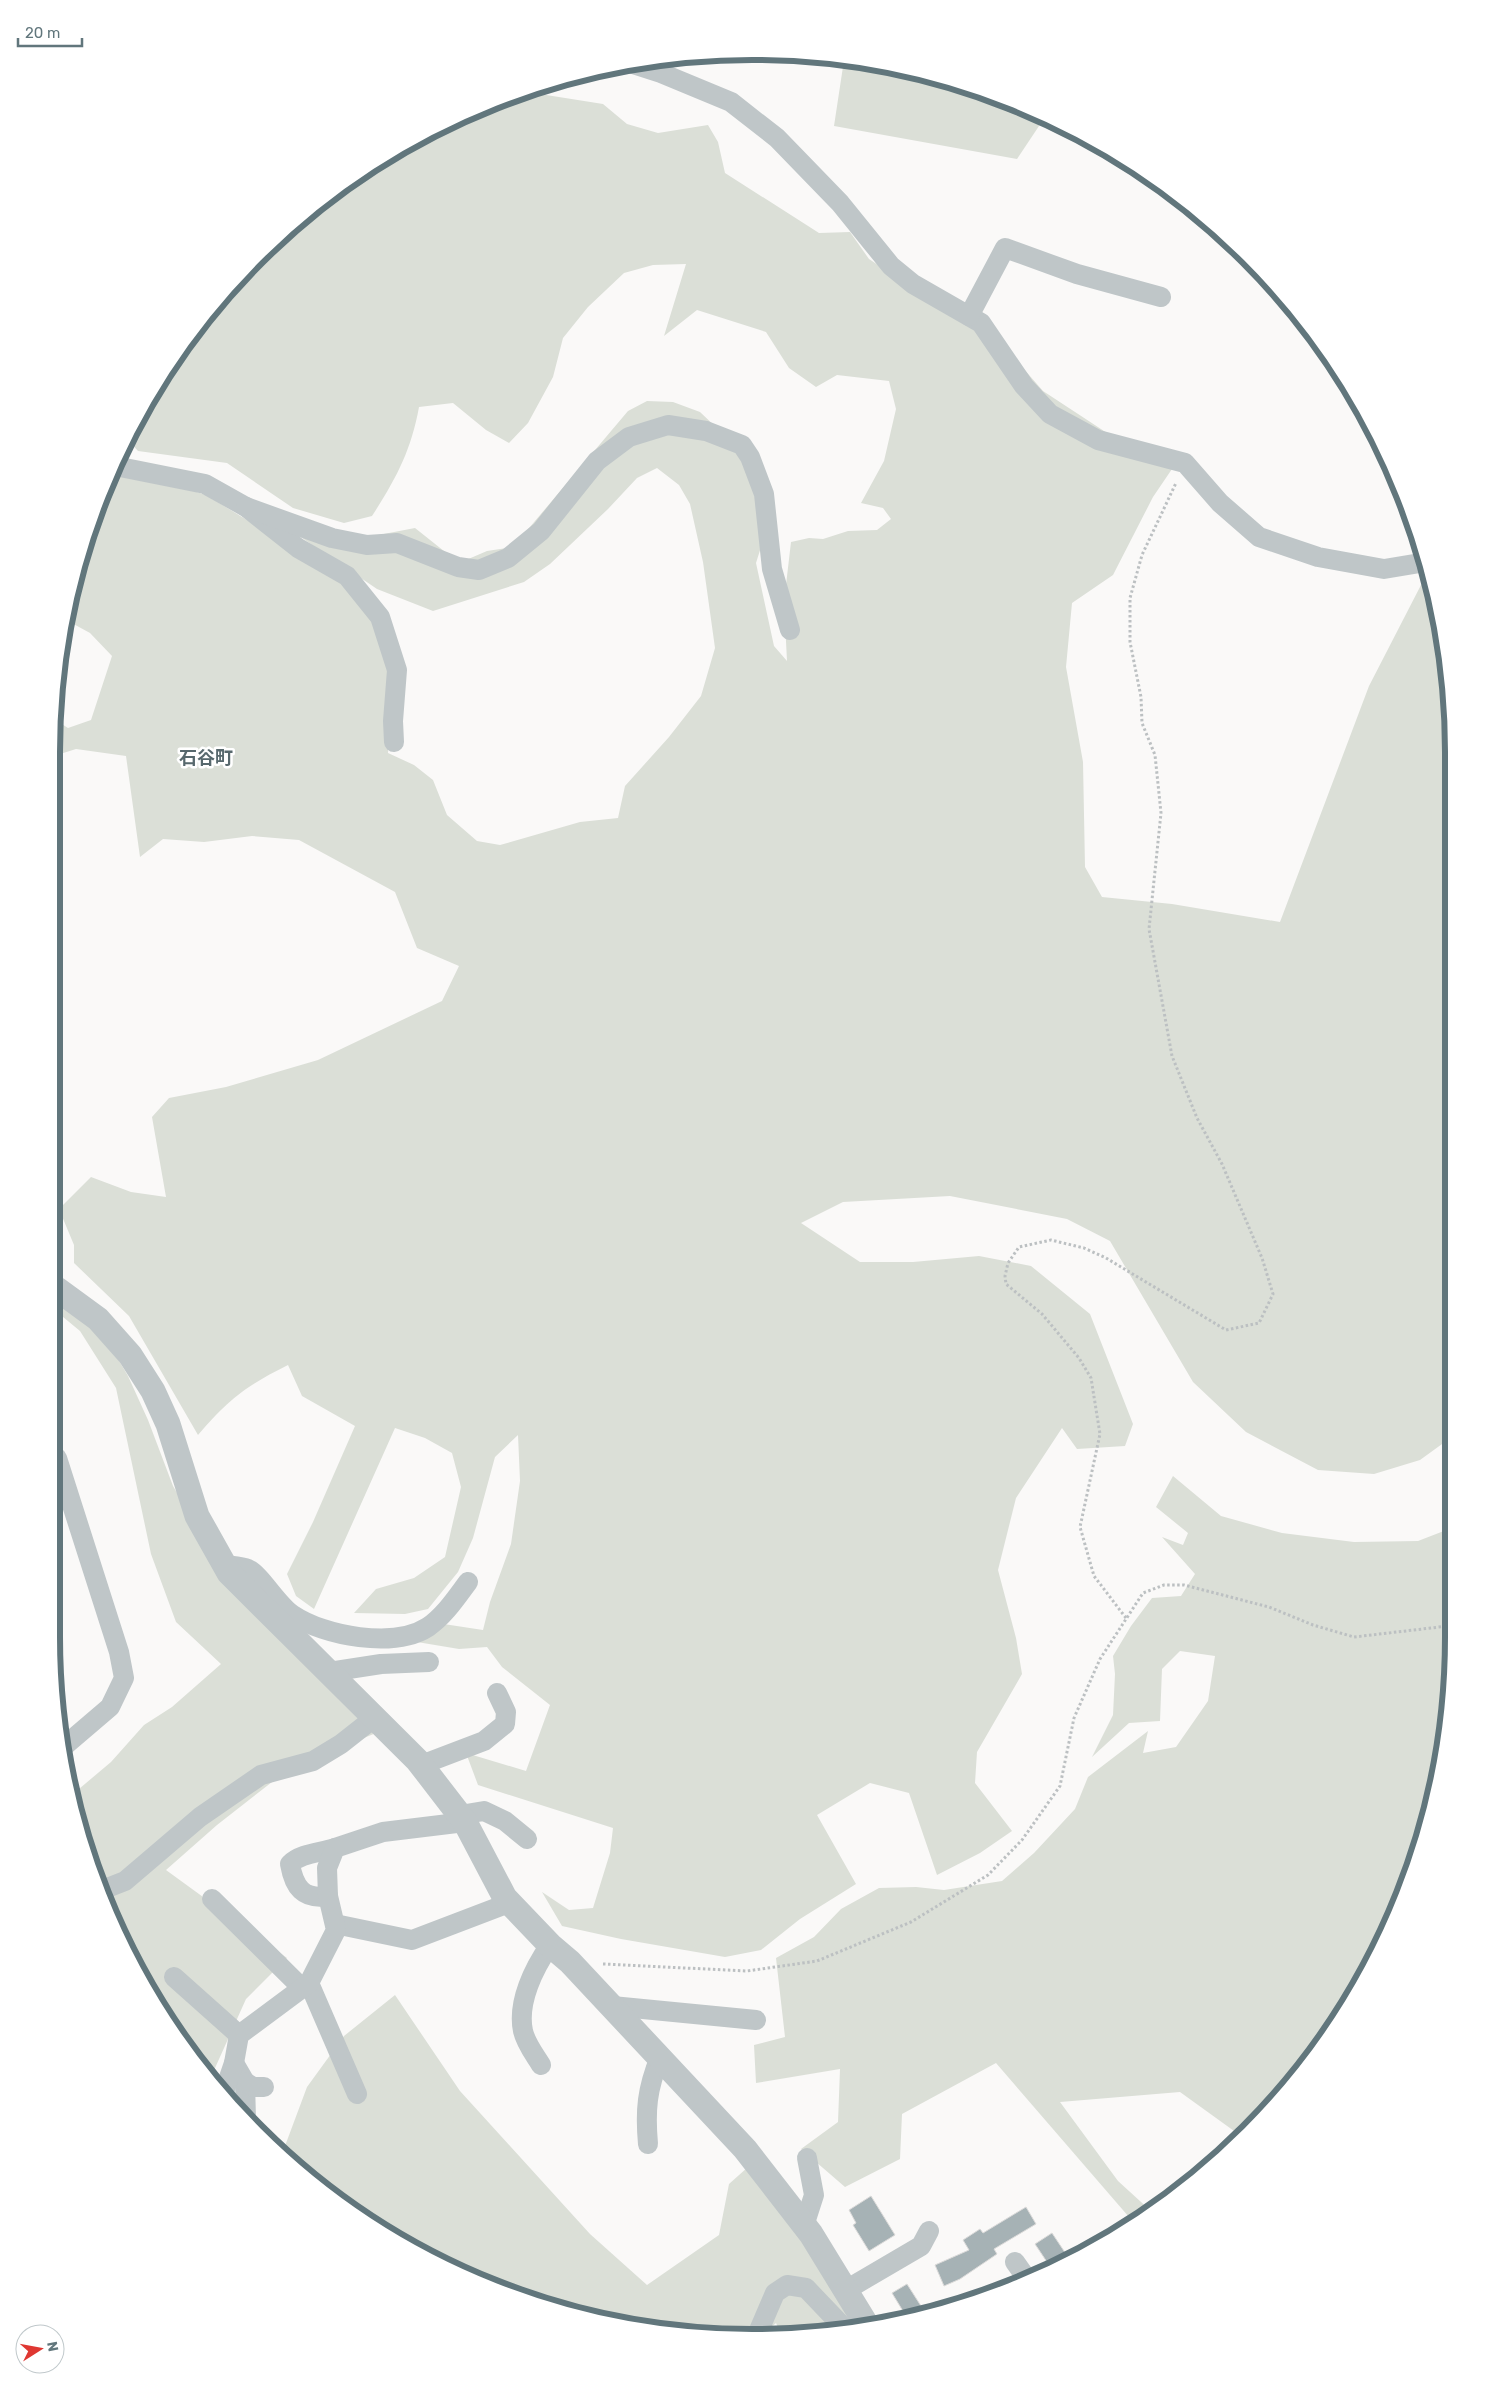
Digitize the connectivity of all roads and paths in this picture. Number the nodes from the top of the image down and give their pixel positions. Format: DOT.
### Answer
graph roads {
  1 [pos="647,68"];
  2 [pos="1161,297"];
  3 [pos="969,316"];
  4 [pos="1185,464"];
  5 [pos="122,467"];
  6 [pos="246,507"];
  7 [pos="1418,563"];
  8 [pos="790,630"];
  9 [pos="394,742"];
  10 [pos="60,1291"];
  11 [pos="60,1467"];
  12 [pos="225,1565"];
  13 [pos="468,1582"];
  14 [pos="1126,1618"];
  15 [pos="1445,1626"];
  16 [pos="429,1662"];
  17 [pos="329,1672"];
  18 [pos="497,1693"];
  19 [pos="374,1718"];
  20 [pos="68,1743"];
  21 [pos="421,1765"];
  22 [pos="462,1818"];
  23 [pos="527,1839"];
  24 [pos="335,1848"];
  25 [pos="108,1888"];
  26 [pos="328,1896"];
  27 [pos="212,1899"];
  28 [pos="509,1902"];
  29 [pos="335,1924"];
  30 [pos="550,1945"];
  31 [pos="570,1962"];
  32 [pos="174,1977"];
  33 [pos="306,1986"];
  34 [pos="612,2006"];
  35 [pos="756,2020"];
  36 [pos="239,2035"];
  37 [pos="660,2057"];
  38 [pos="234,2063"];
  39 [pos="541,2065"];
  40 [pos="226,2086"];
  41 [pos="357,2094"];
  42 [pos="248,2110"];
  43 [pos="648,2144"];
  44 [pos="807,2158"];
  45 [pos="804,2226"];
  46 [pos="929,2231"];
  47 [pos="1015,2262"];
  48 [pos="1023,2274"];
  49 [pos="846,2290"];
  50 [pos="864,2320"];
  51 [pos="840,2323"];
  52 [pos="760,2329"];
  1 -- 3 [label="street"];
  2 -- 3 [label="street"];
  3 -- 4 [label="street"];
  4 -- 7 [label="street"];
  4 -- 14 [label="path"];
  5 -- 6 [label="street"];
  6 -- 8 [label="street"];
  6 -- 9 [label="street"];
  10 -- 12 [label="street"];
  11 -- 20 [label="street"];
  12 -- 13 [label="street"];
  12 -- 17 [label="street"];
  14 -- 15 [label="path"];
  14 -- 31 [label="path"];
  16 -- 17 [label="street"];
  17 -- 19 [label="street"];
  18 -- 21 [label="street"];
  19 -- 21 [label="street"];
  19 -- 25 [label="street"];
  21 -- 22 [label="street"];
  22 -- 23 [label="street"];
  22 -- 24 [label="street"];
  22 -- 28 [label="street"];
  24 -- 26 [label="street"];
  24 -- 26 [label="street"];
  26 -- 29 [label="street"];
  27 -- 33 [label="street"];
  28 -- 29 [label="street"];
  28 -- 30 [label="street"];
  29 -- 33 [label="street"];
  30 -- 31 [label="street"];
  30 -- 39 [label="street"];
  31 -- 34 [label="street"];
  32 -- 36 [label="street"];
  33 -- 36 [label="street"];
  33 -- 41 [label="street"];
  34 -- 35 [label="street"];
  34 -- 37 [label="street"];
  36 -- 38 [label="street"];
  37 -- 43 [label="street"];
  37 -- 45 [label="street"];
  38 -- 40 [label="street"];
  38 -- 42 [label="street"];
  44 -- 45 [label="street"];
  45 -- 49 [label="street"];
  46 -- 49 [label="street"];
  47 -- 48 [label="street"];
  49 -- 50 [label="street"];
  51 -- 52 [label="street"];
}
